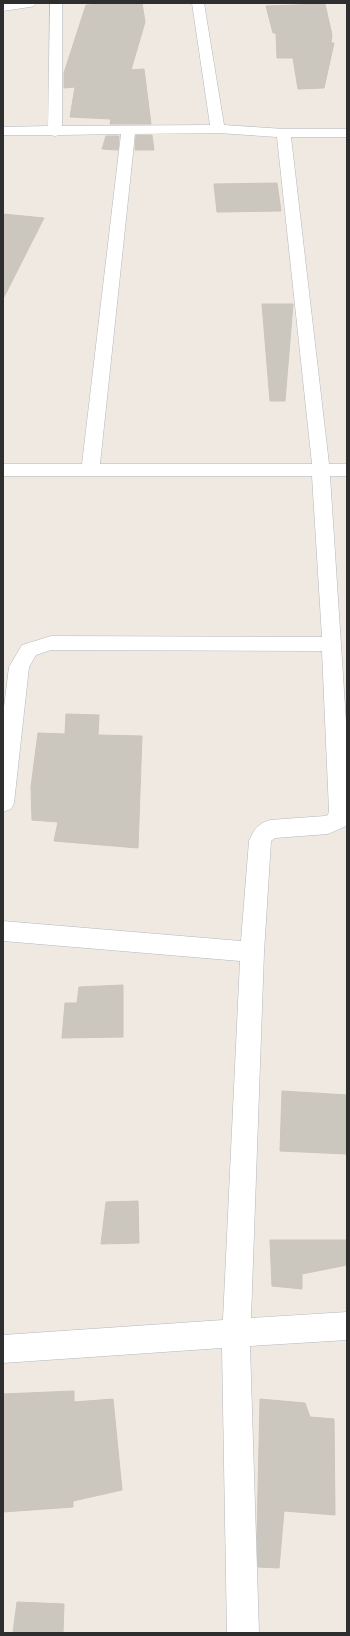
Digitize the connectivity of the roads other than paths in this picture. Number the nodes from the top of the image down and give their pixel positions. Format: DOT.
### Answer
graph roads {
  1 [pos="30,3"];
  2 [pos="56,3"];
  3 [pos="198,3"];
  4 [pos="3,6"];
  5 [pos="218,129"];
  6 [pos="130,130"];
  7 [pos="3,131"];
  8 [pos="55,132"];
  9 [pos="284,133"];
  10 [pos="347,133"];
  11 [pos="90,469"];
  12 [pos="321,469"];
  13 [pos="3,470"];
  14 [pos="347,470"];
  15 [pos="332,644"];
  16 [pos="3,803"];
  17 [pos="3,931"];
  18 [pos="252,952"];
  19 [pos="347,1326"];
  20 [pos="236,1334"];
  21 [pos="3,1349"];
  22 [pos="243,1633"];
  1 -- 4 [label="street"];
  2 -- 8 [label="street"];
  3 -- 5 [label="street"];
  5 -- 6 [label="street"];
  5 -- 9 [label="street"];
  6 -- 8 [label="street"];
  6 -- 11 [label="street"];
  7 -- 8 [label="street"];
  9 -- 10 [label="street"];
  9 -- 12 [label="street"];
  11 -- 12 [label="street"];
  11 -- 13 [label="street"];
  12 -- 14 [label="street"];
  12 -- 15 [label="street"];
  15 -- 16 [label="street"];
  15 -- 18 [label="street"];
  17 -- 18 [label="street"];
  18 -- 20 [label="street"];
  19 -- 20 [label="street"];
  20 -- 21 [label="street"];
  20 -- 22 [label="street"];
}
